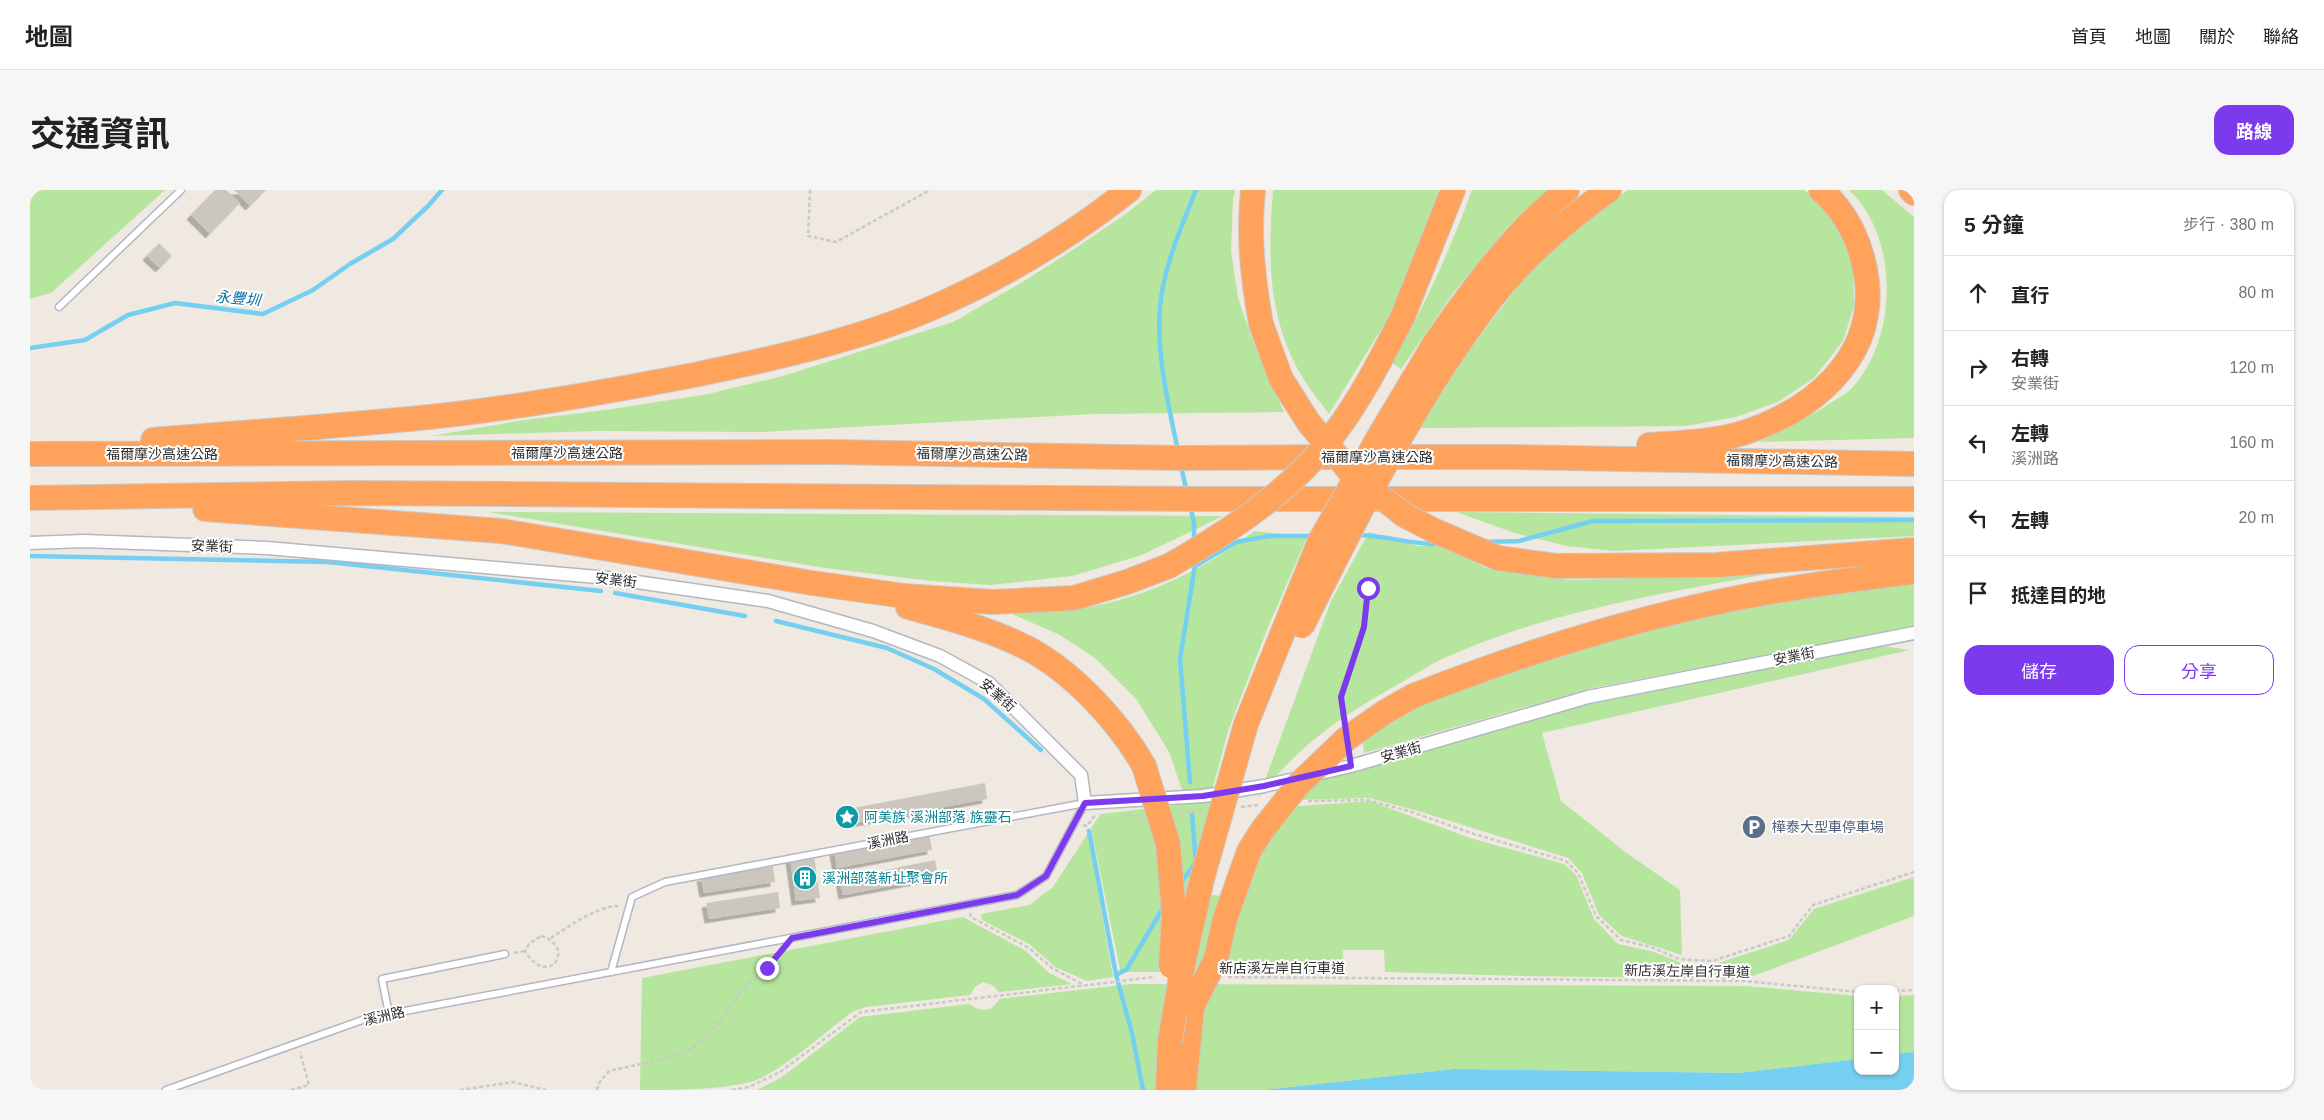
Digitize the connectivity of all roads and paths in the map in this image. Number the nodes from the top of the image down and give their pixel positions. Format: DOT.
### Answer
graph roads {
  1 [pos="181,190"];
  2 [pos="810,190"];
  3 [pos="930,190"];
  4 [pos="1129,190"];
  5 [pos="1253,190"];
  6 [pos="1453,190"];
  7 [pos="1567,190"];
  8 [pos="1609,190"];
  9 [pos="1820,190"];
  10 [pos="1910,190"];
  11 [pos="1914,193"];
  12 [pos="58,307"];
  13 [pos="1443,349"];
  14 [pos="30,450"];
  15 [pos="30,454"];
  16 [pos="1514,456"];
  17 [pos="1914,464"];
  18 [pos="30,498"];
  19 [pos="57,498"];
  20 [pos="1914,498"];
  21 [pos="30,543"];
  22 [pos="1914,550"];
  23 [pos="1914,572"];
  24 [pos="812,583"];
  25 [pos="1368,588"];
  26 [pos="1914,633"];
  27 [pos="1254,727"];
  28 [pos="1346,727"];
  29 [pos="1305,802"];
  30 [pos="1085,803"];
  31 [pos="1267,804"];
  32 [pos="1238,807"];
  33 [pos="1209,810"];
  34 [pos="1120,813"];
  35 [pos="1174,814"];
  36 [pos="1148,817"];
  37 [pos="1914,872"];
  38 [pos="969,904"];
  39 [pos="629,906"];
  40 [pos="551,938"];
  41 [pos="792,938"];
  42 [pos="505,954"];
  43 [pos="611,972"];
  44 [pos="1163,977"];
  45 [pos="1222,977"];
  46 [pos="1082,984"];
  47 [pos="1914,990"];
  48 [pos="1899,991"];
  49 [pos="1854,992"];
  50 [pos="1192,1007"];
  51 [pos="389,1014"];
  52 [pos="1170,1041"];
  53 [pos="298,1043"];
  54 [pos="166,1090"];
  55 [pos="291,1090"];
  56 [pos="460,1090"];
  57 [pos="546,1090"];
  58 [pos="597,1090"];
  59 [pos="732,1090"];
  60 [pos="1168,1090"];
  61 [pos="1184,1090"];
  1 -- 12 [label="lane"];
  2 -- 3 [label="path"];
  4 -- 14 [label="highway"];
  5 -- 22 [label="highway, bridge"];
  6 -- 24 [label="highway, bridge"];
  7 -- 13 [label="highway"];
  8 -- 13 [label="highway"];
  9 -- 16 [label="highway"];
  10 -- 11 [label="highway"];
  13 -- 27 [label="highway, bridge"];
  15 -- 16 [label="highway, 福爾摩沙高速公路"];
  16 -- 17 [label="highway, 福爾摩沙高速公路"];
  18 -- 19 [label="highway"];
  19 -- 20 [label="highway"];
  19 -- 24 [label="highway"];
  21 -- 30 [label="street, 安業街"];
  23 -- 50 [label="highway, bridge"];
  24 -- 52 [label="highway, bridge"];
  25 -- 28 [label="path"];
  26 -- 30 [label="street, 安業街"];
  27 -- 50 [label="highway, bridge"];
  27 -- 52 [label="highway, bridge"];
  29 -- 37 [label="path"];
  30 -- 38 [label="lane, 溪洲路"];
  30 -- 39 [label="lane, 溪洲路"];
  31 -- 32 [label="path"];
  33 -- 35 [label="path"];
  34 -- 36 [label="path"];
  38 -- 41 [label="lane, 溪洲路"];
  38 -- 46 [label="path"];
  39 -- 40 [label="path"];
  39 -- 43 [label="lane"];
  40 -- 40 [label="path"];
  41 -- 43 [label="lane, 溪洲路"];
  41 -- 58 [label="path"];
  42 -- 51 [label="lane"];
  43 -- 51 [label="lane, 溪洲路"];
  44 -- 46 [label="path"];
  45 -- 49 [label="path, 新店溪左岸自行車道"];
  46 -- 59 [label="path"];
  47 -- 48 [label="path"];
  50 -- 61 [label="highway"];
  51 -- 53 [label="lane, 溪洲路"];
  52 -- 60 [label="highway"];
  53 -- 54 [label="lane, 溪洲路"];
  53 -- 55 [label="path"];
  56 -- 57 [label="path"];
}
